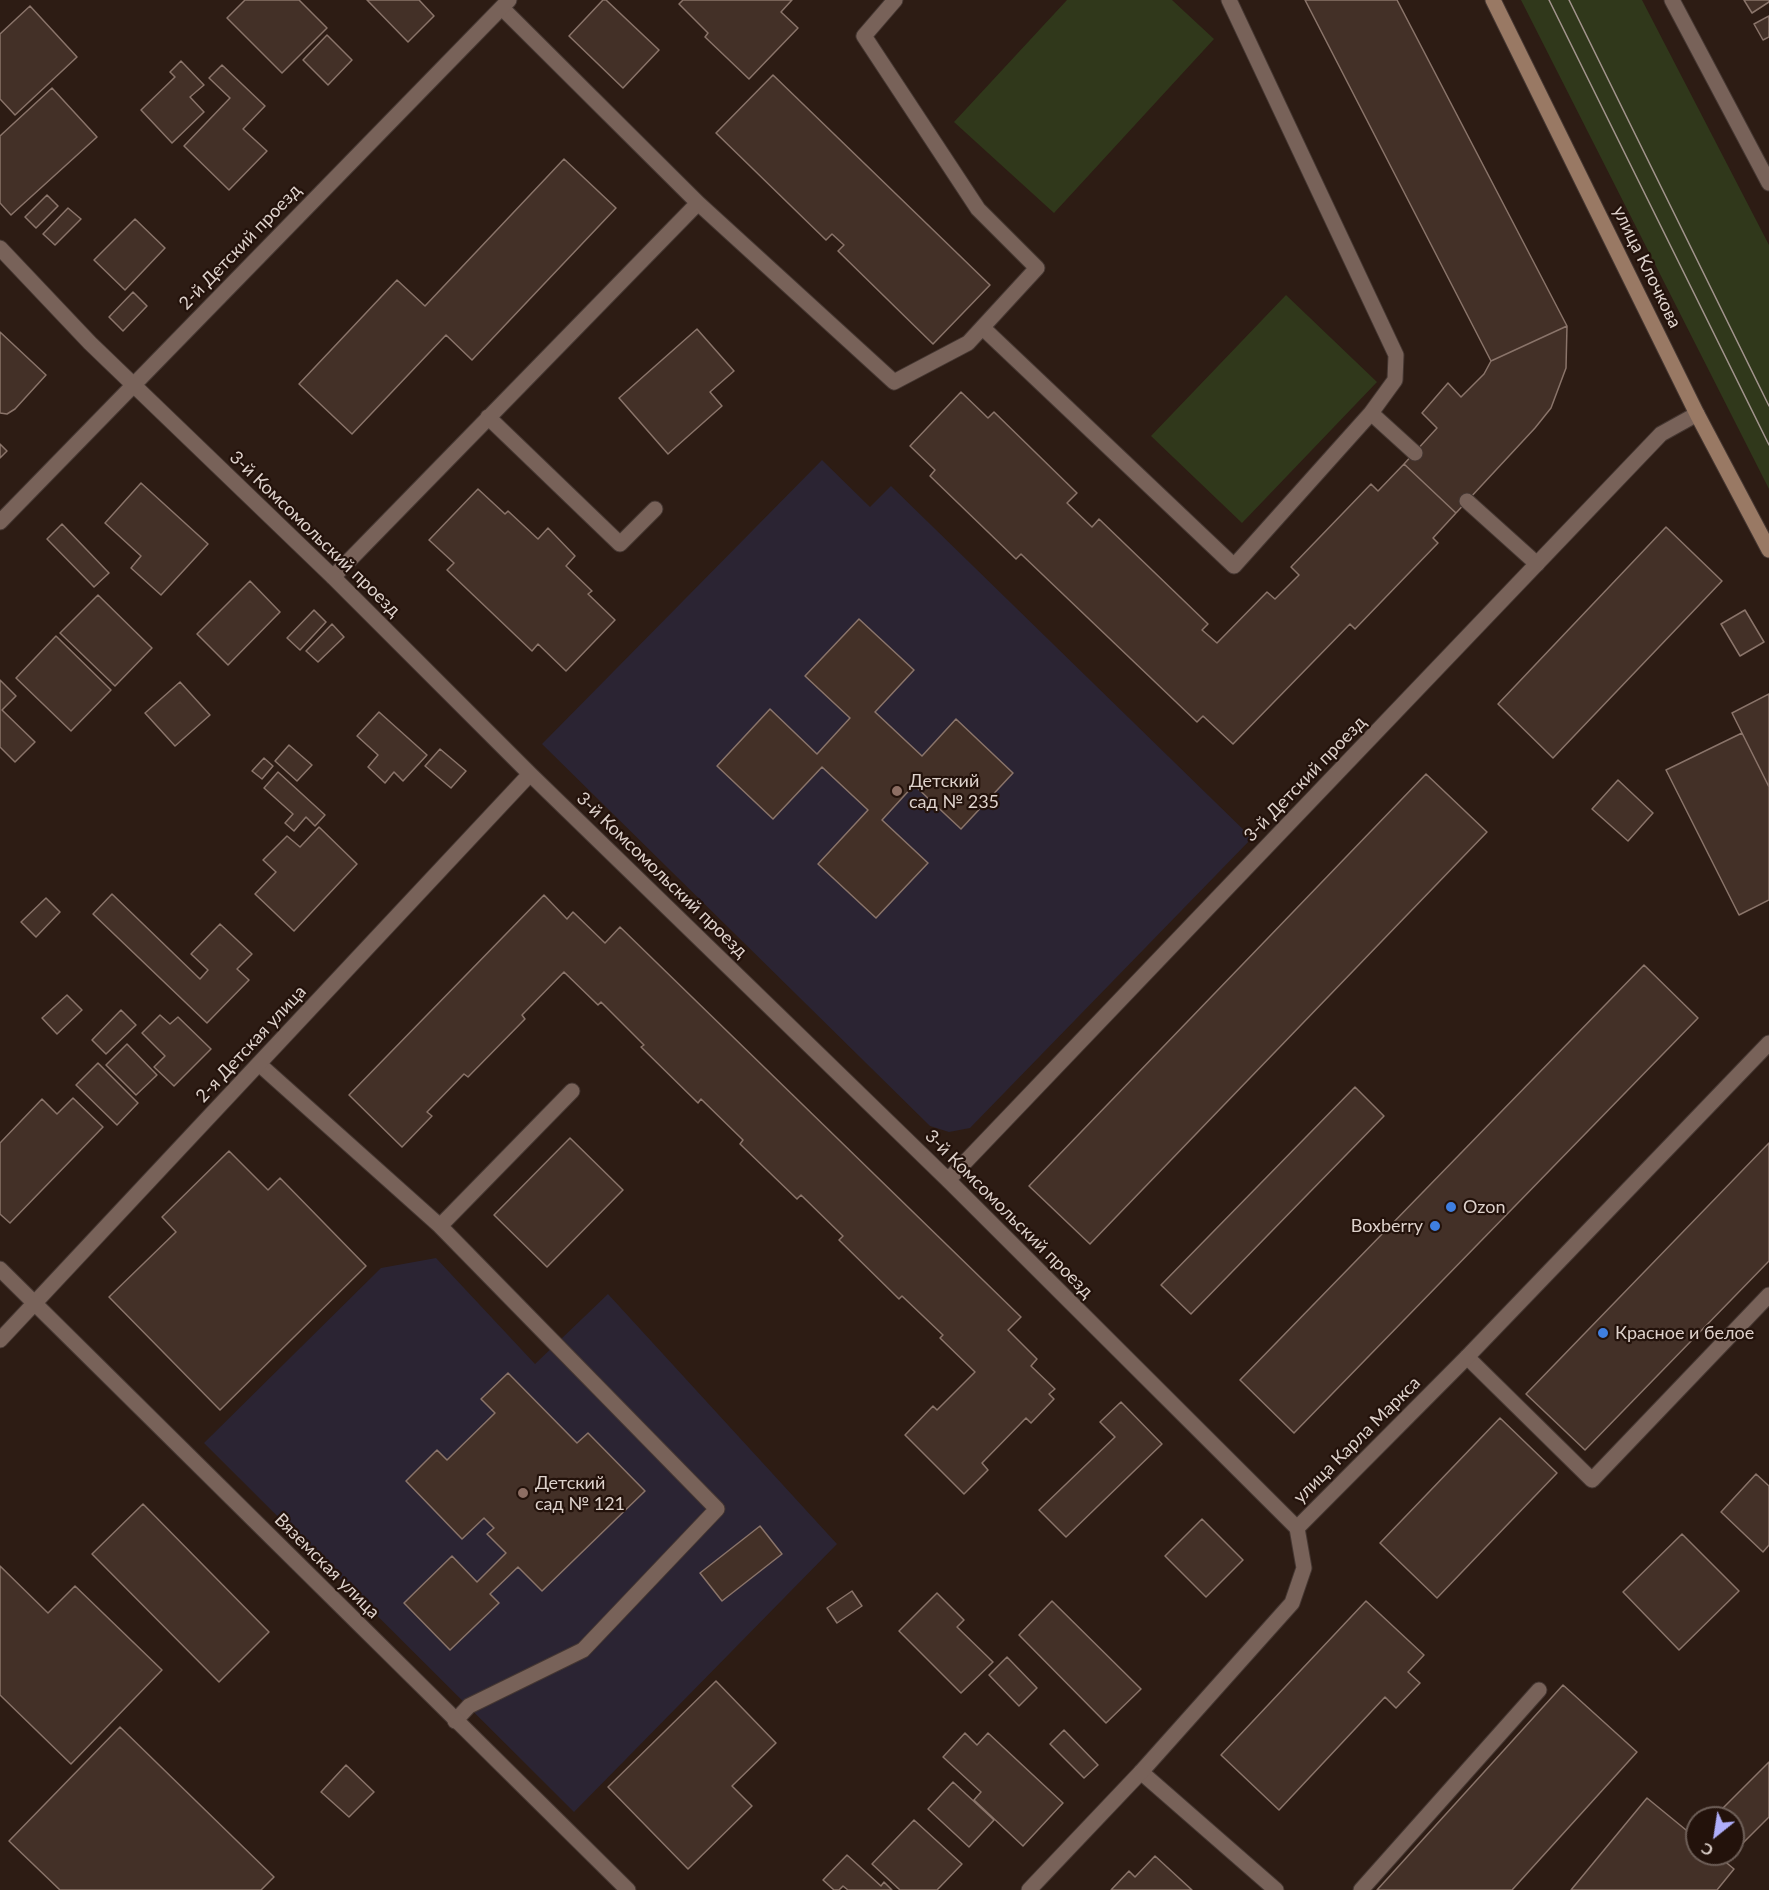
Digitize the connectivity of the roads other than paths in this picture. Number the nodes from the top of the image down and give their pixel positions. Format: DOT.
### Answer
graph roads {
  1 [pos="895,0"];
  2 [pos="1229,0"];
  3 [pos="1493,0"];
  4 [pos="1672,0"];
  5 [pos="505,4"];
  6 [pos="1769,183"];
  7 [pos="698,203"];
  8 [pos="0,248"];
  9 [pos="983,328"];
  10 [pos="133,385"];
  11 [pos="1371,413"];
  12 [pos="1697,414"];
  13 [pos="488,417"];
  14 [pos="1414,453"];
  15 [pos="1467,501"];
  16 [pos="655,509"];
  17 [pos="0,522"];
  18 [pos="1769,550"];
  19 [pos="1538,564"];
  20 [pos="333,577"];
  21 [pos="530,774"];
  22 [pos="1769,1043"];
  23 [pos="259,1064"];
  24 [pos="572,1091"];
  25 [pos="948,1180"];
  26 [pos="440,1226"];
  27 [pos="0,1269"];
  28 [pos="1769,1295"];
  29 [pos="35,1304"];
  30 [pos="0,1340"];
  31 [pos="1467,1357"];
  32 [pos="1297,1528"];
  33 [pos="1539,1690"];
  34 [pos="455,1721"];
  35 [pos="1142,1772"];
  36 [pos="628,1890"];
  37 [pos="1029,1890"];
  38 [pos="1276,1890"];
  39 [pos="1361,1890"];
  1 -- 9 [label="street"];
  2 -- 11 [label="street"];
  3 -- 12 [label="street, улица Клочкова"];
  4 -- 6 [label="street"];
  5 -- 7 [label="street"];
  5 -- 10 [label="street, 2-й Детский проезд"];
  7 -- 9 [label="street"];
  7 -- 13 [label="street"];
  8 -- 10 [label="street, 3-й Комсомольский проезд"];
  9 -- 11 [label="street"];
  10 -- 17 [label="street, 2-й Детский проезд"];
  10 -- 20 [label="street, 3-й Комсомольский проезд"];
  11 -- 14 [label="street"];
  12 -- 18 [label="street, улица Клочкова"];
  12 -- 19 [label="street, 3-й Детский проезд"];
  13 -- 16 [label="street"];
  13 -- 20 [label="street"];
  15 -- 19 [label="street"];
  19 -- 25 [label="street, 3-й Детский проезд"];
  20 -- 21 [label="street, 3-й Комсомольский проезд"];
  21 -- 23 [label="street, 2-я Детская улица"];
  21 -- 25 [label="street, 3-й Комсомольский проезд"];
  22 -- 31 [label="street, улица Карла Маркса"];
  23 -- 26 [label="street"];
  23 -- 29 [label="street, 2-я Детская улица"];
  24 -- 26 [label="street"];
  25 -- 32 [label="street, 3-й Комсомольский проезд"];
  26 -- 34 [label="street"];
  27 -- 29 [label="street, Вяземская улица"];
  28 -- 31 [label="street"];
  29 -- 30 [label="street, 2-я Детская улица"];
  29 -- 34 [label="street, Вяземская улица"];
  31 -- 32 [label="street, улица Карла Маркса"];
  32 -- 35 [label="street, улица Карла Маркса"];
  33 -- 39 [label="street"];
  34 -- 36 [label="street, Вяземская улица"];
  35 -- 37 [label="street, улица Карла Маркса"];
  35 -- 38 [label="street"];
}
